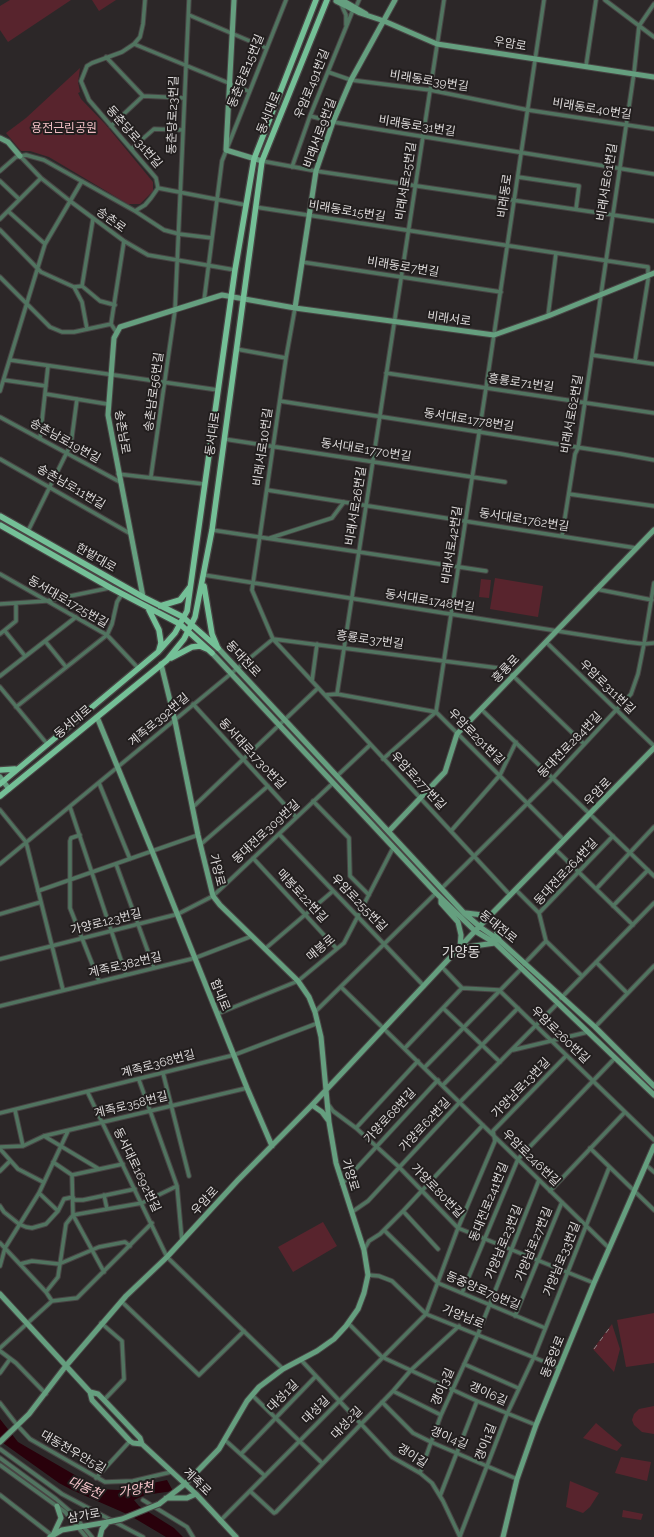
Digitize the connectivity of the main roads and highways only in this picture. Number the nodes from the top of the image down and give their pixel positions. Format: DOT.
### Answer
graph roads {
  1 [pos="234,0"];
  2 [pos="316,0"];
  3 [pos="327,0"];
  4 [pos="395,0"];
  5 [pos="341,1"];
  6 [pos="384,21"];
  7 [pos="654,77"];
  8 [pos="0,138"];
  9 [pos="20,156"];
  10 [pos="254,159"];
  11 [pos="262,161"];
  12 [pos="654,273"];
  13 [pos="232,296"];
  14 [pos="243,298"];
  15 [pos="295,308"];
  16 [pos="0,516"];
  17 [pos="0,525"];
  18 [pos="654,530"];
  19 [pos="204,578"];
  20 [pos="192,583"];
  21 [pos="143,597"];
  22 [pos="146,606"];
  23 [pos="160,606"];
  24 [pos="183,617"];
  25 [pos="180,624"];
  26 [pos="192,624"];
  27 [pos="188,631"];
  28 [pos="218,648"];
  29 [pos="158,652"];
  30 [pos="212,653"];
  31 [pos="167,660"];
  32 [pos="161,664"];
  33 [pos="96,717"];
  34 [pos="654,747"];
  35 [pos="21,767"];
  36 [pos="0,770"];
  37 [pos="1,781"];
  38 [pos="9,788"];
  39 [pos="0,796"];
  40 [pos="389,831"];
  41 [pos="441,898"];
  42 [pos="464,913"];
  43 [pos="491,916"];
  44 [pos="480,927"];
  45 [pos="475,931"];
  46 [pos="497,942"];
  47 [pos="460,948"];
  48 [pos="523,966"];
  49 [pos="654,1086"];
  50 [pos="327,1089"];
  51 [pos="654,1095"];
  52 [pos="312,1105"];
  53 [pos="329,1122"];
  54 [pos="272,1146"];
  55 [pos="654,1146"];
  56 [pos="0,1294"];
  57 [pos="65,1367"];
  58 [pos="90,1392"];
  59 [pos="0,1442"];
  60 [pos="142,1444"];
  61 [pos="185,1484"];
  62 [pos="196,1494"];
  63 [pos="166,1498"];
  64 [pos="57,1506"];
  65 [pos="108,1522"];
  66 [pos="52,1536"];
  67 [pos="100,1537"];
  68 [pos="236,1537"];
  69 [pos="503,1537"];
  1 -- 10 [label="main road, 동춘당로15번길"];
  2 -- 10 [label="main road, 동서대로"];
  3 -- 11 [label="main road, 동서대로"];
  4 -- 6 [label="main road, 비래서로9번길"];
  5 -- 6 [label="main road, 우암로"];
  6 -- 7 [label="main road, 우암로"];
  6 -- 15 [label="main road, 비래서로9번길"];
  8 -- 9 [label="main road, 송촌로"];
  10 -- 11 [label="main road"];
  10 -- 13 [label="main road, 동서대로"];
  11 -- 14 [label="main road, 동서대로"];
  12 -- 15 [label="main road, 비래서로"];
  13 -- 14 [label="main road, 비래서로"];
  13 -- 20 [label="main road, 동서대로"];
  13 -- 21 [label="main road, 송촌남로"];
  14 -- 15 [label="main road, 비래서로"];
  14 -- 19 [label="main road, 동서대로"];
  16 -- 21 [label="main road, 한밭대로"];
  17 -- 22 [label="main road, 한밭대로"];
  18 -- 40 [label="main road, 흥룡로"];
  19 -- 26 [label="main road, 동서대로"];
  19 -- 28 [label="main road"];
  20 -- 23 [label="main road"];
  20 -- 24 [label="main road, 동서대로"];
  21 -- 23 [label="main road, 한밭대로"];
  22 -- 25 [label="main road, 한밭대로"];
  22 -- 29 [label="main road"];
  23 -- 24 [label="main road, 한밭대로"];
  24 -- 25 [label="main road, 동서대로"];
  24 -- 26 [label="main road, 동대전로"];
  25 -- 27 [label="main road, 동대전로"];
  25 -- 29 [label="main road, 동서대로"];
  26 -- 27 [label="main road, 동서대로"];
  26 -- 28 [label="main road, 동대전로"];
  27 -- 30 [label="main road, 동대전로"];
  27 -- 31 [label="main road, 동서대로"];
  28 -- 40 [label="main road, 동대전로"];
  29 -- 35 [label="main road, 동서대로"];
  30 -- 31 [label="main road"];
  30 -- 41 [label="main road, 동대전로"];
  31 -- 32 [label="main road, 동서대로"];
  32 -- 33 [label="main road, 동서대로"];
  32 -- 50 [label="main road, 가양로"];
  33 -- 38 [label="main road, 동서대로"];
  33 -- 54 [label="main road, 합내로"];
  34 -- 43 [label="main road, 우암로"];
  35 -- 36 [label="main road"];
  35 -- 37 [label="main road, 동서대로"];
  37 -- 38 [label="main road"];
  38 -- 39 [label="main road, 동서대로"];
  40 -- 42 [label="main road, 동대전로"];
  41 -- 45 [label="main road, 동대전로"];
  41 -- 47 [label="main road"];
  42 -- 43 [label="main road"];
  42 -- 44 [label="main road, 동대전로"];
  43 -- 44 [label="main road, 우암로"];
  43 -- 46 [label="main road"];
  44 -- 45 [label="main road, 우암로"];
  44 -- 46 [label="main road, 동대전로"];
  45 -- 46 [label="main road, 동대전로"];
  45 -- 47 [label="main road, 우암로"];
  46 -- 47 [label="main road"];
  46 -- 48 [label="main road, 동대전로"];
  47 -- 50 [label="main road, 우암로"];
  48 -- 49 [label="main road, 동대전로"];
  48 -- 51 [label="main road, 동대전로"];
  50 -- 52 [label="main road, 우암로"];
  50 -- 53 [label="main road, 가양로"];
  52 -- 53 [label="main road"];
  52 -- 54 [label="main road, 우암로"];
  53 -- 61 [label="main road, 가양로"];
  54 -- 57 [label="main road, 우암로"];
  55 -- 69 [label="main road, 동중앙로"];
  56 -- 57 [label="main road, 계족로"];
  57 -- 58 [label="main road, 계족로"];
  57 -- 59 [label="main road, 우암로"];
  58 -- 60 [label="main road, 계족로"];
  58 -- 60 [label="main road, 계족로"];
  60 -- 61 [label="main road, 계족로"];
  61 -- 62 [label="main road, 계족로"];
  61 -- 63 [label="main road, 삼가로"];
  62 -- 63 [label="main road"];
  62 -- 68 [label="main road, 계족로"];
  63 -- 65 [label="main road, 삼가로, bridge"];
  64 -- 66 [label="main road"];
  65 -- 66 [label="main road, 삼가로"];
  65 -- 67 [label="main road"];
}
